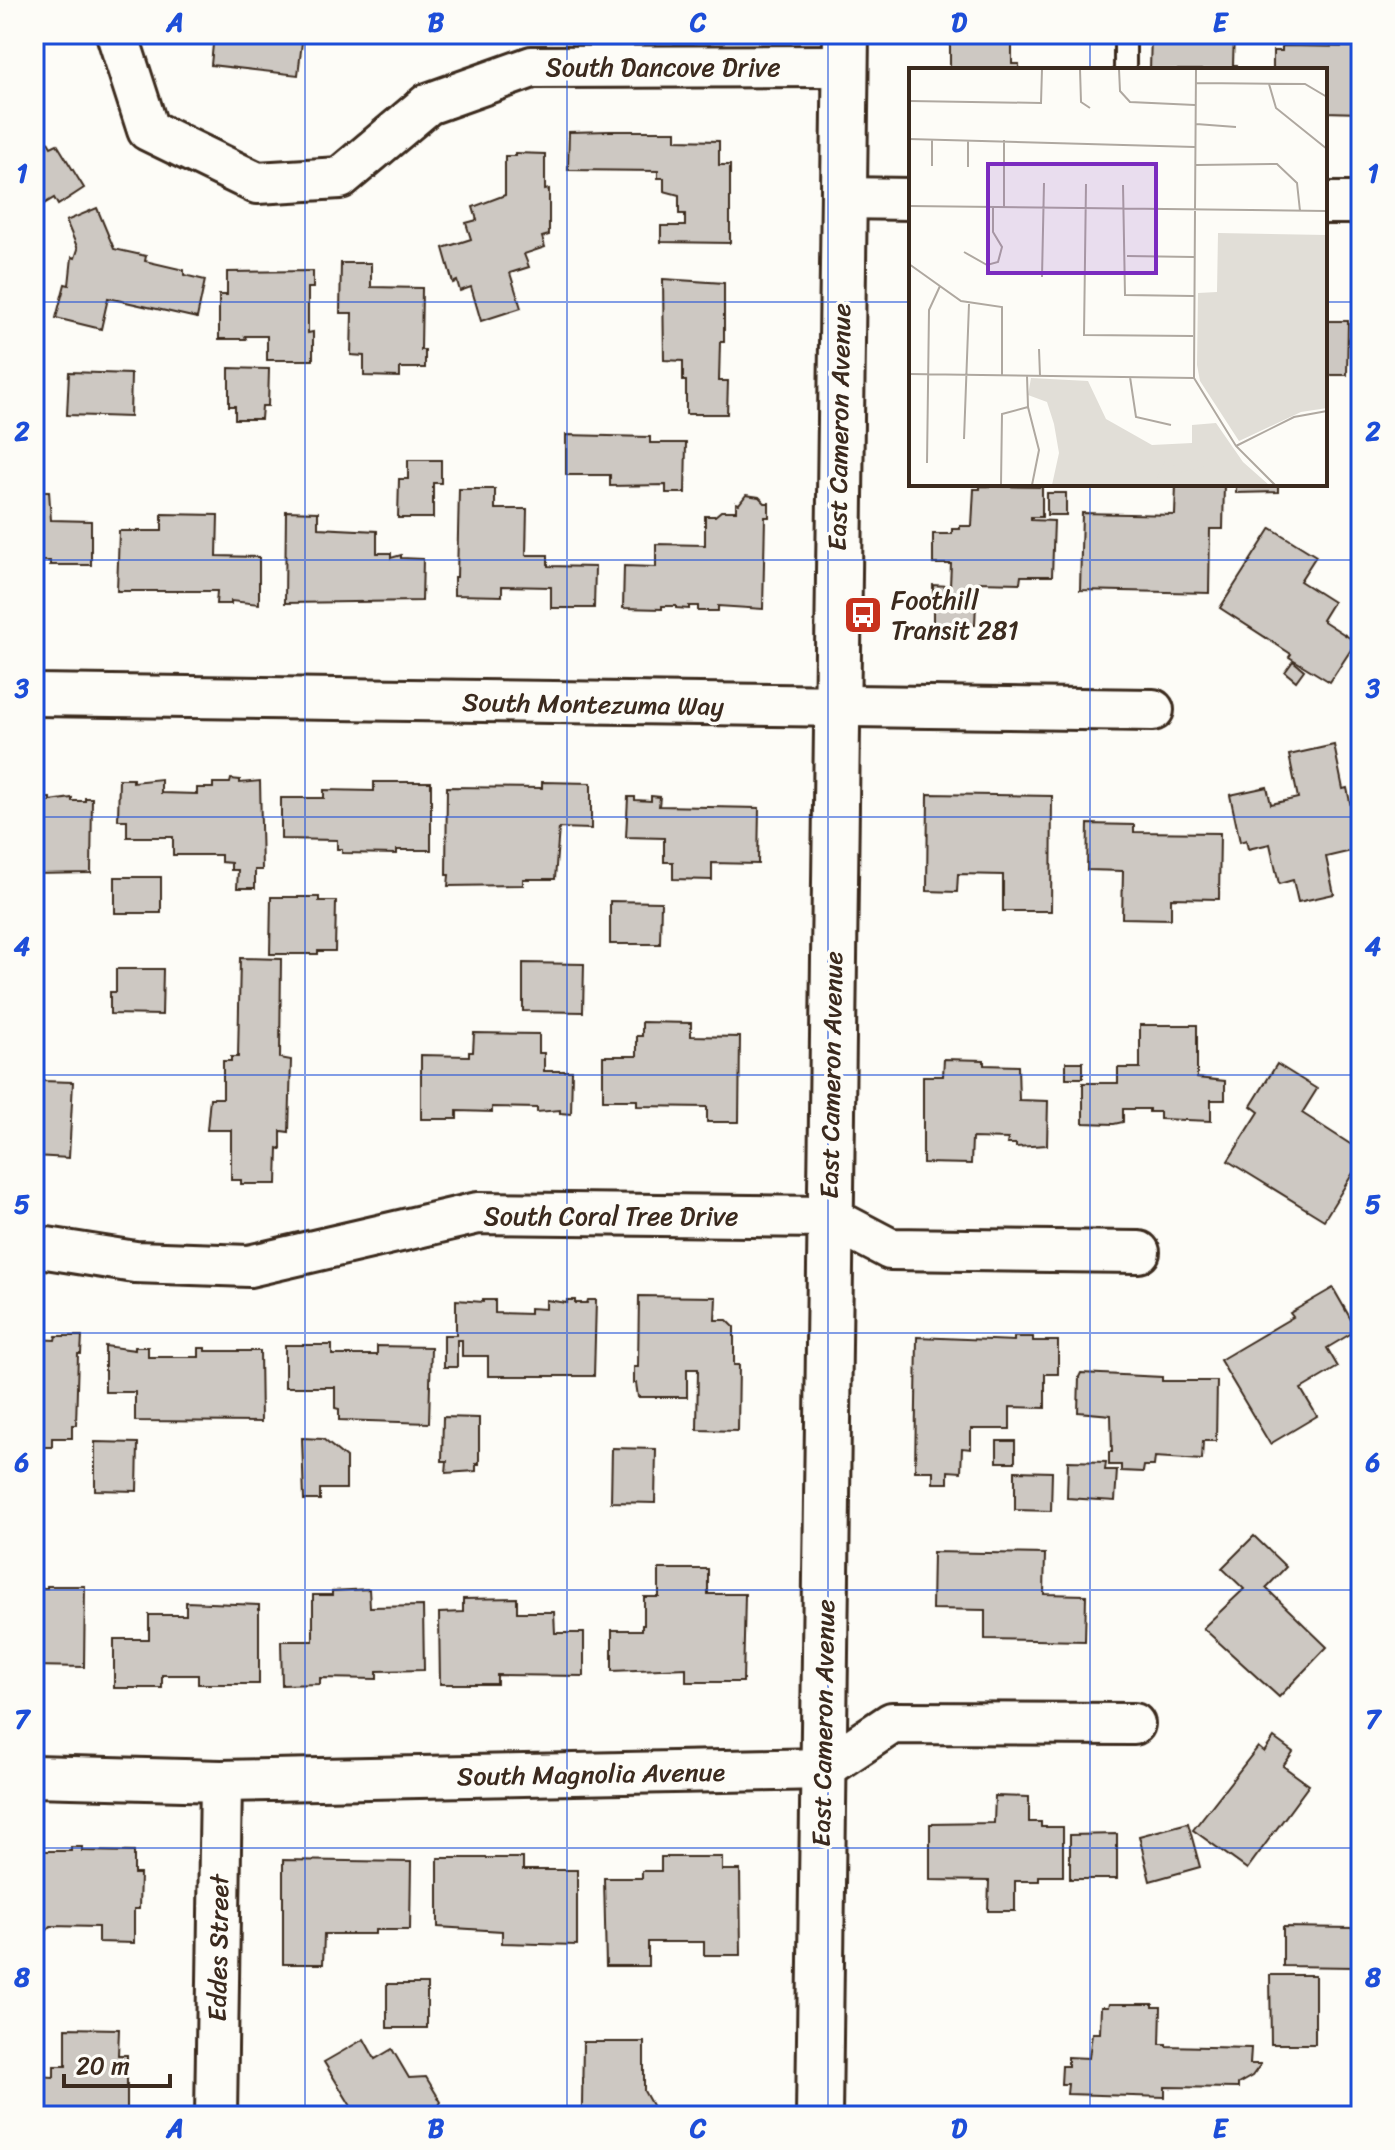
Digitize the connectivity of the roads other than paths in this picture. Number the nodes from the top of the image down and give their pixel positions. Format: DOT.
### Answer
graph roads {
  1 [pos="117,34"];
  2 [pos="1125,34"];
  3 [pos="846,50"];
  4 [pos="1125,68"];
  5 [pos="842,198"];
  6 [pos="909,199"];
  7 [pos="1327,203"];
  8 [pos="1361,203"];
  9 [pos="34,695"];
  10 [pos="837,707"];
  11 [pos="1153,710"];
  12 [pos="829,1217"];
  13 [pos="34,1246"];
  14 [pos="1139,1252"];
  15 [pos="1134,1724"];
  16 [pos="823,1769"];
  17 [pos="34,1776"];
  18 [pos="221,1781"];
  19 [pos="216,2116"];
  20 [pos="819,2116"];
  1 -- 3 [label="street, South Dancove Drive"];
  2 -- 4 [label="lane"];
  3 -- 5 [label="main road, East Cameron Avenue"];
  5 -- 6 [label="street"];
  5 -- 10 [label="main road, East Cameron Avenue"];
  7 -- 8 [label="street"];
  9 -- 10 [label="street, South Montezuma Way"];
  10 -- 11 [label="street, South Montezuma Way"];
  10 -- 12 [label="main road, East Cameron Avenue"];
  12 -- 13 [label="street, South Coral Tree Drive"];
  12 -- 14 [label="street, South Coral Tree Drive"];
  12 -- 16 [label="main road, East Cameron Avenue"];
  15 -- 16 [label="street"];
  16 -- 18 [label="street, South Magnolia Avenue"];
  16 -- 20 [label="main road, East Cameron Avenue"];
  17 -- 18 [label="street, South Magnolia Avenue"];
  18 -- 19 [label="street, Eddes Street"];
}
